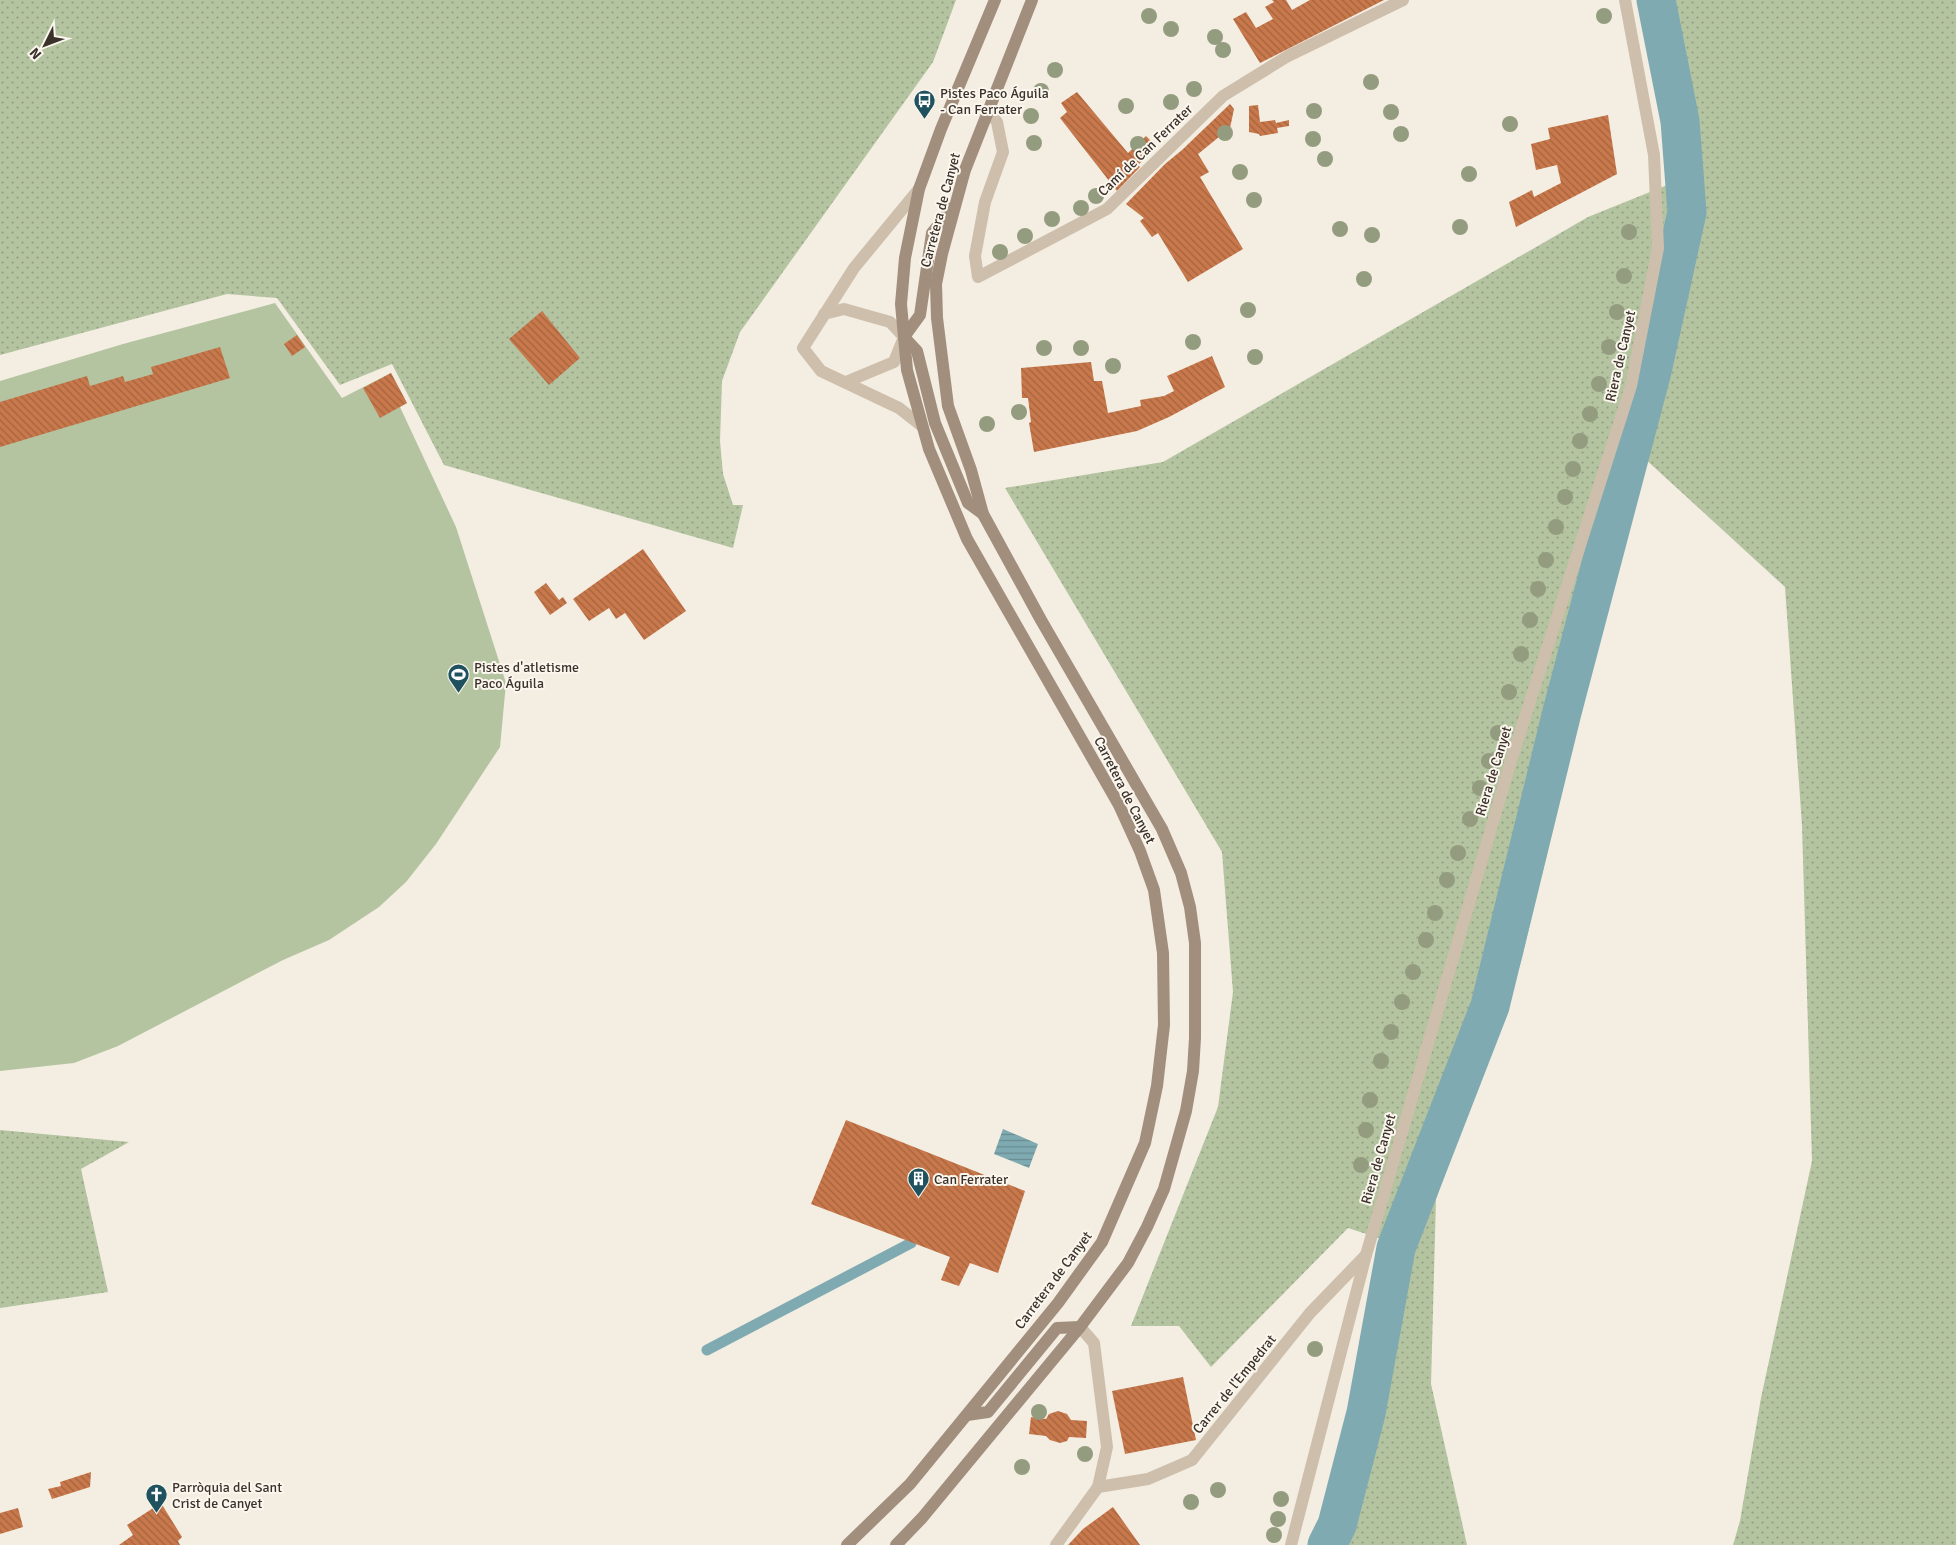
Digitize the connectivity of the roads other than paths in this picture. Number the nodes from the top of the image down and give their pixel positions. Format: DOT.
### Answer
graph roads {
  1 [pos="995,0"];
  2 [pos="1032,0"];
  3 [pos="1403,0"];
  4 [pos="1625,0"];
  5 [pos="988,110"];
  6 [pos="919,189"];
  7 [pos="955,204"];
  8 [pos="824,314"];
  9 [pos="904,338"];
  10 [pos="846,382"];
  11 [pos="922,426"];
  12 [pos="983,514"];
  13 [pos="1366,1255"];
  14 [pos="1080,1327"];
  15 [pos="967,1415"];
  16 [pos="1098,1487"];
  17 [pos="846,1545"];
  18 [pos="896,1545"];
  19 [pos="1056,1545"];
  20 [pos="1291,1545"];
  1 -- 6 [label="street, Carretera de Canyet"];
  2 -- 5 [label="street, Carretera de Canyet"];
  3 -- 5 [label="street, Camí de Can Ferrater"];
  4 -- 13 [label="street, Riera de Canyet"];
  5 -- 7 [label="street, Carretera de Canyet"];
  6 -- 8 [label="street"];
  6 -- 9 [label="street, Carretera de Canyet"];
  7 -- 9 [label="street"];
  7 -- 12 [label="street, Carretera de Canyet"];
  8 -- 9 [label="street"];
  8 -- 10 [label="street"];
  9 -- 10 [label="street"];
  9 -- 11 [label="street, Carretera de Canyet"];
  9 -- 12 [label="street"];
  10 -- 11 [label="street"];
  11 -- 15 [label="street, Carretera de Canyet"];
  12 -- 14 [label="street, Carretera de Canyet"];
  13 -- 16 [label="street, Carrer de l'Empedrat"];
  13 -- 20 [label="street, Riera de Canyet"];
  14 -- 15 [label="street"];
  14 -- 16 [label="street"];
  14 -- 18 [label="street, Carretera de Canyet"];
  15 -- 17 [label="street, Carretera de Canyet"];
  16 -- 19 [label="street"];
}
